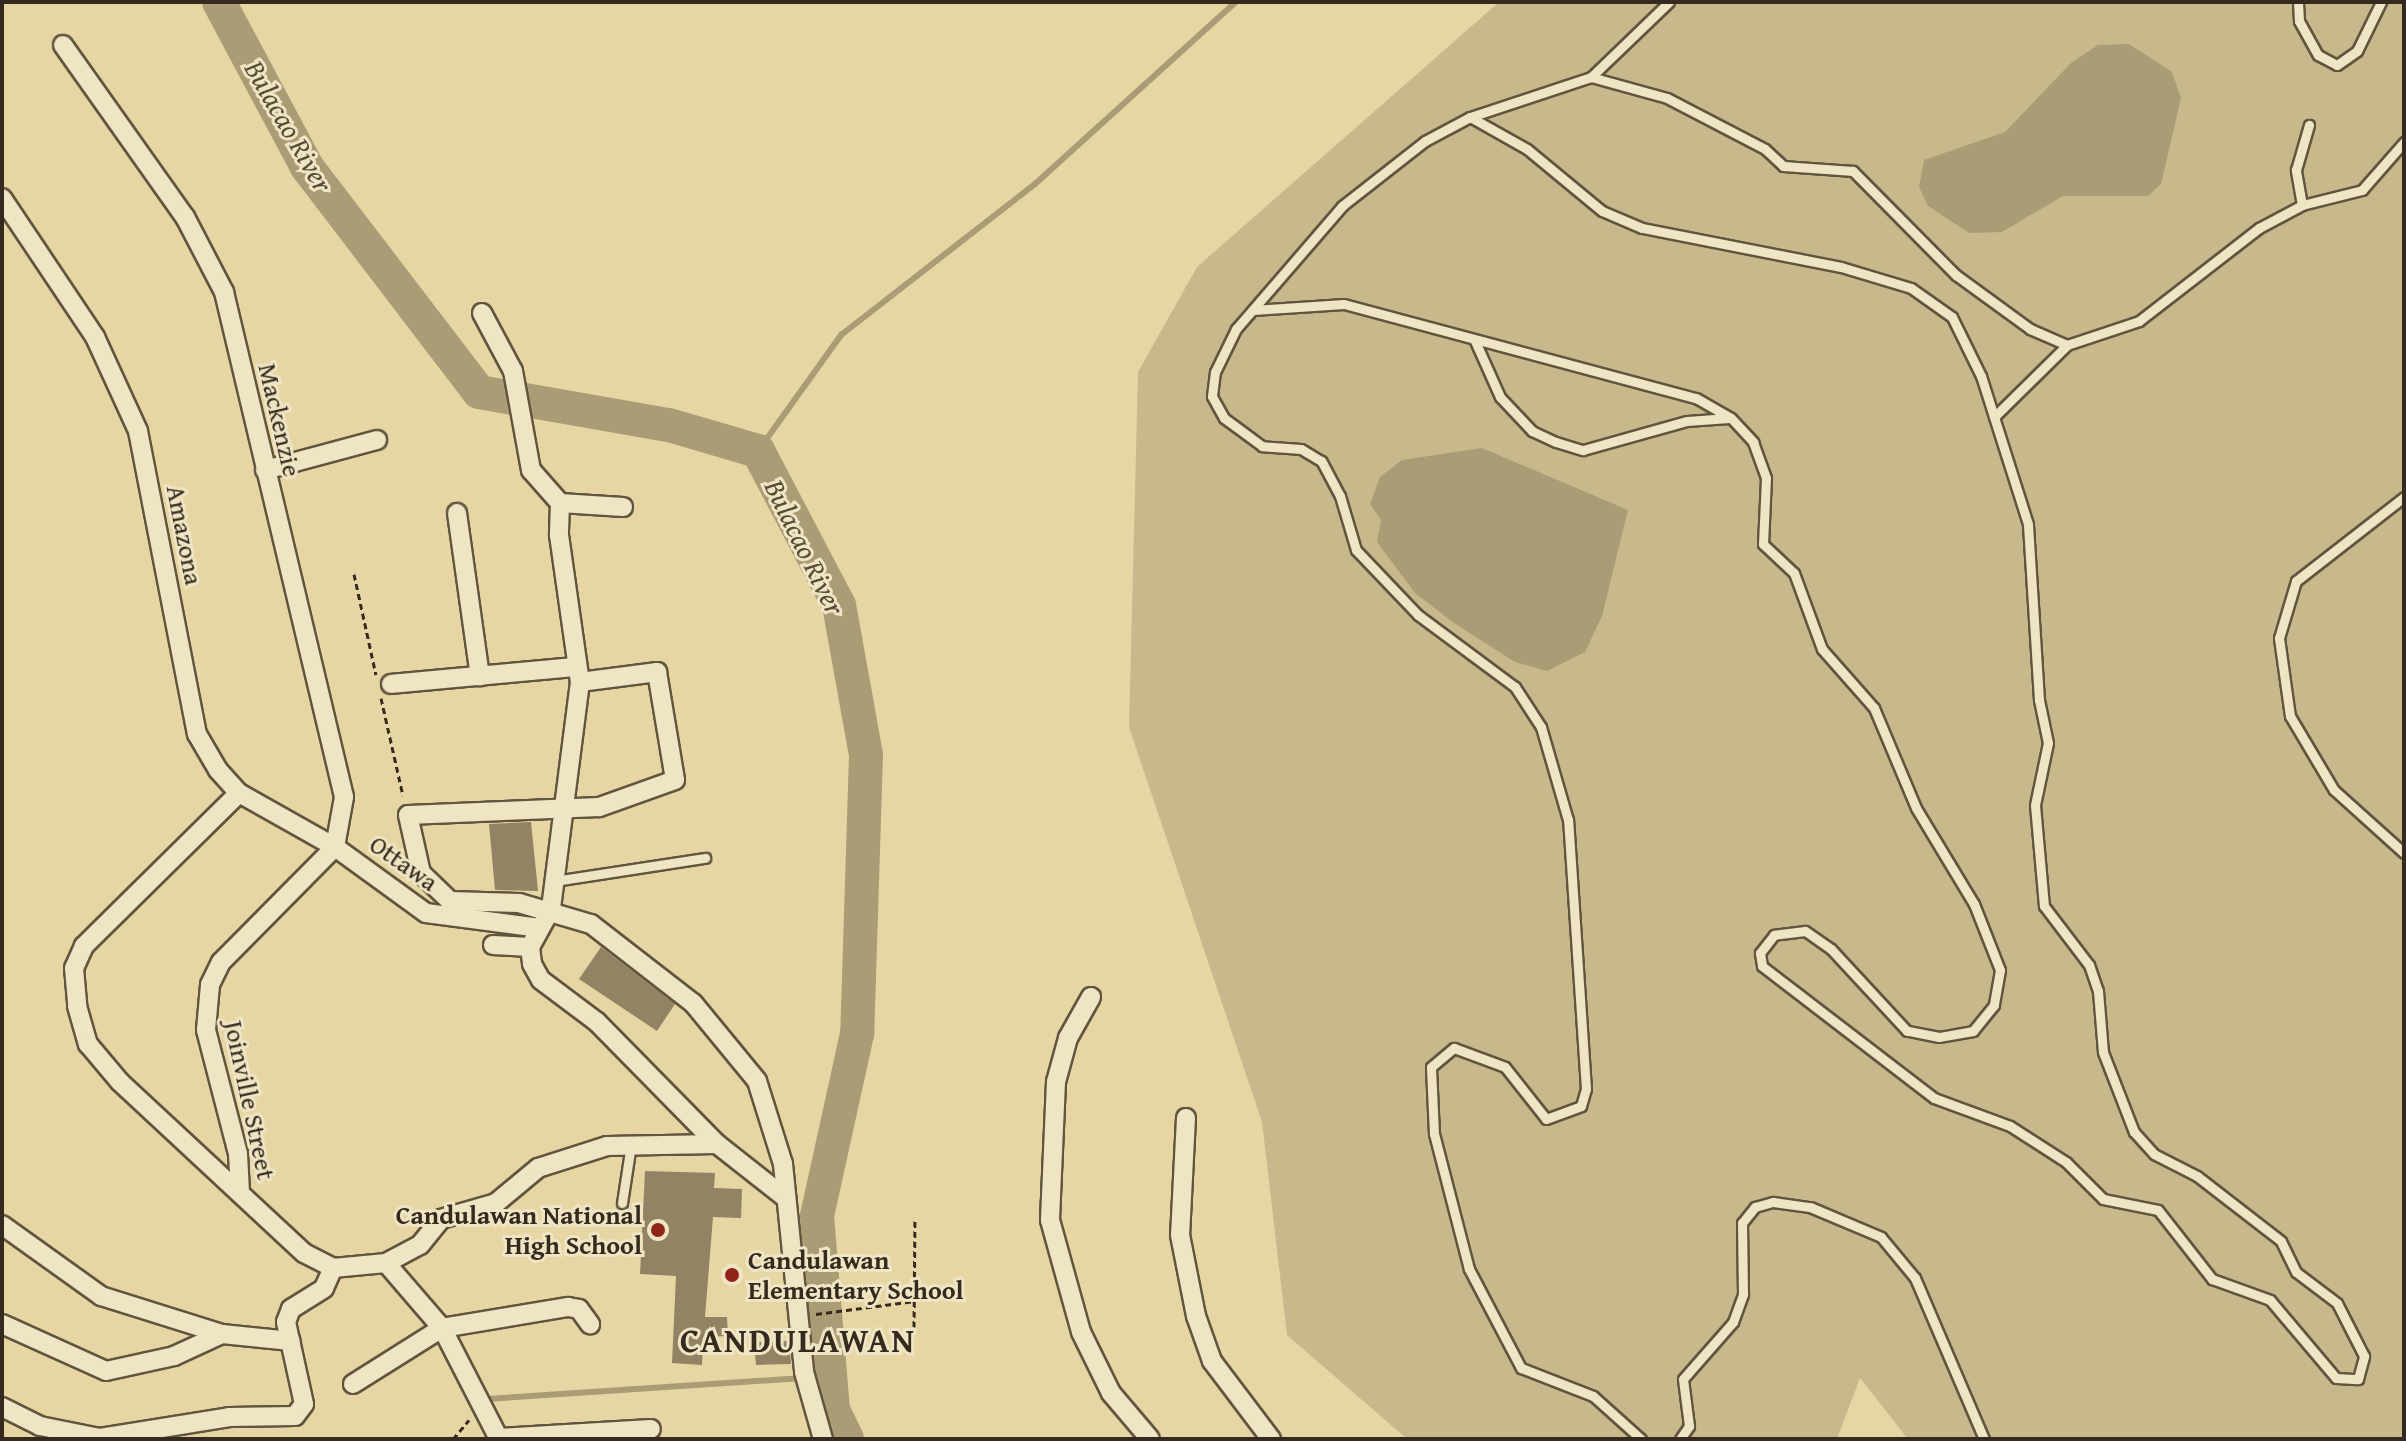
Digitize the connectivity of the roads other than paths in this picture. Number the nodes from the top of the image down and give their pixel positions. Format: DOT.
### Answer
graph roads {
  1 [pos="1669,2"];
  2 [pos="2298,2"];
  3 [pos="2381,2"];
  4 [pos="63,45"];
  5 [pos="1591,77"];
  6 [pos="1470,117"];
  7 [pos="2309,125"];
  8 [pos="2404,142"];
  9 [pos="2,198"];
  10 [pos="2302,205"];
  11 [pos="1253,310"];
  12 [pos="482,313"];
  13 [pos="1475,341"];
  14 [pos="2067,345"];
  15 [pos="1994,417"];
  16 [pos="1731,418"];
  17 [pos="377,440"];
  18 [pos="265,470"];
  19 [pos="2404,497"];
  20 [pos="560,503"];
  21 [pos="623,507"];
  22 [pos="457,513"];
  23 [pos="578,674"];
  24 [pos="480,676"];
  25 [pos="386,691"];
  26 [pos="239,793"];
  27 [pos="560,809"];
  28 [pos="335,847"];
  29 [pos="2404,853"];
  30 [pos="705,858"];
  31 [pos="552,881"];
  32 [pos="551,909"];
  33 [pos="540,928"];
  34 [pos="493,945"];
  35 [pos="530,947"];
  36 [pos="1091,997"];
  37 [pos="1186,1118"];
  38 [pos="631,1144"];
  39 [pos="717,1144"];
  40 [pos="240,1192"];
  41 [pos="783,1196"];
  42 [pos="622,1203"];
  43 [pos="2,1225"];
  44 [pos="386,1263"];
  45 [pos="333,1268"];
  46 [pos="2,1324"];
  47 [pos="590,1324"];
  48 [pos="442,1328"];
  49 [pos="222,1334"];
  50 [pos="291,1341"];
  51 [pos="353,1384"];
  52 [pos="2,1407"];
  53 [pos="651,1429"];
  54 [pos="612,1436"];
  55 [pos="499,1438"];
  56 [pos="823,1439"];
  57 [pos="1150,1439"];
  58 [pos="1271,1439"];
  59 [pos="1641,1439"];
  60 [pos="1680,1439"];
  61 [pos="1984,1439"];
  1 -- 5 [label="lane"];
  2 -- 3 [label="lane"];
  4 -- 18 [label="street, Mackenzie"];
  5 -- 6 [label="lane"];
  5 -- 14 [label="lane"];
  6 -- 11 [label="lane"];
  6 -- 15 [label="lane"];
  7 -- 10 [label="lane"];
  8 -- 10 [label="lane"];
  9 -- 26 [label="street, Amazona"];
  10 -- 14 [label="lane"];
  11 -- 13 [label="lane"];
  11 -- 59 [label="lane"];
  12 -- 20 [label="street"];
  13 -- 16 [label="lane"];
  13 -- 16 [label="lane"];
  14 -- 15 [label="lane"];
  15 -- 16 [label="lane"];
  17 -- 18 [label="street"];
  18 -- 28 [label="street, Mackenzie"];
  19 -- 29 [label="lane"];
  20 -- 21 [label="street"];
  20 -- 23 [label="street"];
  22 -- 24 [label="street"];
  23 -- 24 [label="street"];
  23 -- 27 [label="street"];
  23 -- 27 [label="street"];
  24 -- 25 [label="street"];
  26 -- 28 [label="street, Amazona"];
  26 -- 40 [label="street"];
  27 -- 31 [label="street"];
  27 -- 32 [label="street"];
  28 -- 33 [label="street, Ottawa"];
  28 -- 40 [label="street, Joinville Street"];
  30 -- 31 [label="lane"];
  31 -- 32 [label="street"];
  32 -- 33 [label="street"];
  32 -- 41 [label="street"];
  33 -- 35 [label="street"];
  34 -- 35 [label="street"];
  35 -- 39 [label="street"];
  36 -- 57 [label="street"];
  37 -- 58 [label="street"];
  38 -- 39 [label="street"];
  38 -- 42 [label="lane"];
  38 -- 44 [label="street"];
  39 -- 41 [label="street"];
  40 -- 45 [label="street, Joinville Street"];
  41 -- 56 [label="street"];
  43 -- 49 [label="street"];
  44 -- 45 [label="street"];
  44 -- 48 [label="street"];
  45 -- 50 [label="street"];
  46 -- 49 [label="street"];
  47 -- 48 [label="street"];
  48 -- 51 [label="street"];
  48 -- 55 [label="street"];
  49 -- 50 [label="street"];
  50 -- 52 [label="street"];
  53 -- 54 [label="street"];
  54 -- 55 [label="street"];
  60 -- 61 [label="lane"];
}
